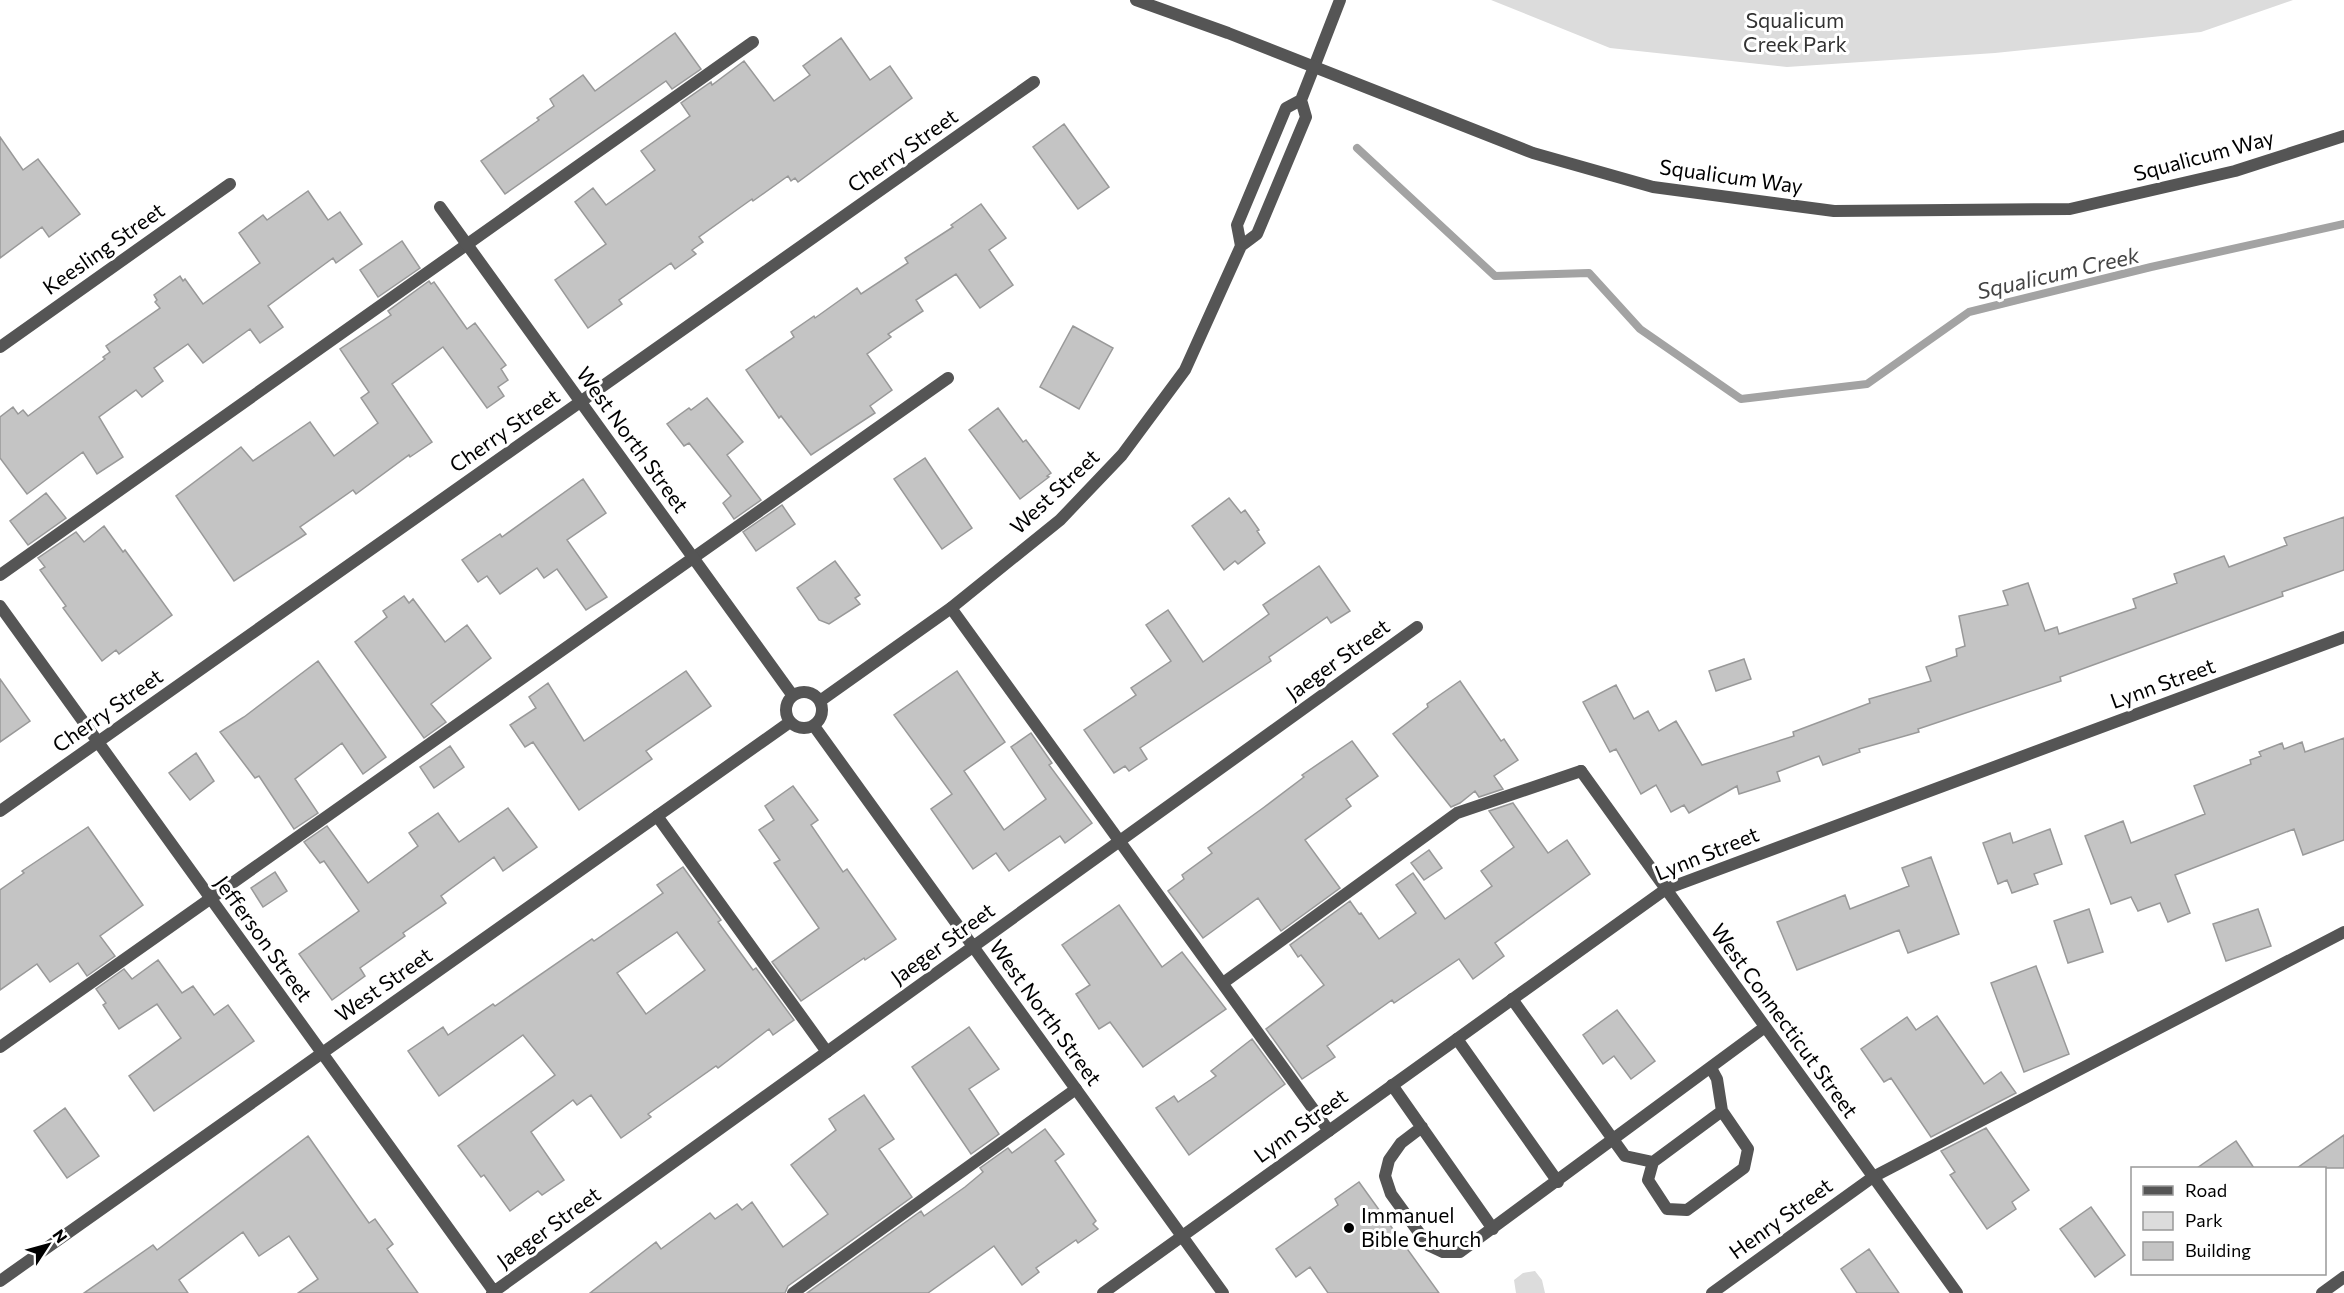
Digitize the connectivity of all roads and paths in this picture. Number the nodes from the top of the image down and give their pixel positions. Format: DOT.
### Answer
graph roads {
  1 [pos="1137,0"];
  2 [pos="1340,0"];
  3 [pos="753,42"];
  4 [pos="1314,66"];
  5 [pos="1034,82"];
  6 [pos="1300,100"];
  7 [pos="2344,136"];
  8 [pos="230,184"];
  9 [pos="440,207"];
  10 [pos="467,244"];
  11 [pos="1241,246"];
  12 [pos="0,346"];
  13 [pos="948,378"];
  14 [pos="580,402"];
  15 [pos="693,558"];
  16 [pos="0,575"];
  17 [pos="0,606"];
  18 [pos="951,608"];
  19 [pos="1417,627"];
  20 [pos="2344,637"];
  21 [pos="793,696"];
  22 [pos="820,701"];
  23 [pos="790,722"];
  24 [pos="814,726"];
  25 [pos="98,742"];
  26 [pos="0,811"];
  27 [pos="657,816"];
  28 [pos="1120,841"];
  29 [pos="1666,889"];
  30 [pos="210,898"];
  31 [pos="2344,932"];
  32 [pos="974,946"];
  33 [pos="1223,983"];
  34 [pos="1512,999"];
  35 [pos="1765,1027"];
  36 [pos="1457,1039"];
  37 [pos="0,1047"];
  38 [pos="827,1052"];
  39 [pos="322,1053"];
  40 [pos="1711,1068"];
  41 [pos="1392,1085"];
  42 [pos="1076,1089"];
  43 [pos="1722,1111"];
  44 [pos="1422,1127"];
  45 [pos="1329,1131"];
  46 [pos="1614,1140"];
  47 [pos="1653,1162"];
  48 [pos="1873,1177"];
  49 [pos="1558,1182"];
  50 [pos="1493,1229"];
  51 [pos="1182,1236"];
  52 [pos="2344,1277"];
  53 [pos="0,1281"];
  54 [pos="494,1293"];
  55 [pos="793,1293"];
  56 [pos="1104,1293"];
  57 [pos="1224,1293"];
  58 [pos="1712,1293"];
  59 [pos="1957,1293"];
  60 [pos="2322,1293"];
  1 -- 4 [label="street, Squalicum Way"];
  2 -- 4 [label="street, West Street"];
  3 -- 10 [label="street"];
  4 -- 6 [label="street, West Street"];
  4 -- 7 [label="street, Squalicum Way"];
  5 -- 14 [label="street, Cherry Street"];
  6 -- 11 [label="street, West Street"];
  6 -- 11 [label="street, West Street"];
  8 -- 12 [label="street, Keesling Street"];
  9 -- 10 [label="street, West North Street"];
  10 -- 14 [label="street, West North Street"];
  10 -- 16 [label="street"];
  11 -- 18 [label="street, West Street"];
  13 -- 15 [label="street"];
  14 -- 15 [label="street, West North Street"];
  14 -- 25 [label="street, Cherry Street"];
  15 -- 21 [label="street, West North Street"];
  15 -- 30 [label="street"];
  17 -- 25 [label="street, Jefferson Street"];
  18 -- 22 [label="street, West Street"];
  18 -- 28 [label="street"];
  19 -- 28 [label="street, Jaeger Street"];
  20 -- 29 [label="street, Lynn Street"];
  21 -- 22 [label="street"];
  21 -- 23 [label="street"];
  22 -- 24 [label="street"];
  23 -- 24 [label="street"];
  23 -- 27 [label="street, West Street"];
  24 -- 32 [label="street, West North Street"];
  25 -- 26 [label="street, Cherry Street"];
  25 -- 30 [label="street, Jefferson Street"];
  27 -- 38 [label="street"];
  27 -- 39 [label="street, West Street"];
  28 -- 32 [label="street, Jaeger Street"];
  28 -- 33 [label="street"];
  29 -- 33 [label="street, West Connecticut Street"];
  29 -- 34 [label="street, Lynn Street"];
  29 -- 35 [label="street, West Connecticut Street"];
  30 -- 37 [label="street"];
  30 -- 39 [label="street, Jefferson Street"];
  31 -- 48 [label="street, Henry Street"];
  32 -- 38 [label="street, Jaeger Street"];
  32 -- 42 [label="street, West North Street"];
  33 -- 45 [label="street"];
  34 -- 36 [label="street, Lynn Street"];
  34 -- 46 [label="street"];
  35 -- 40 [label="street"];
  35 -- 48 [label="street, West Connecticut Street"];
  36 -- 41 [label="street, Lynn Street"];
  36 -- 49 [label="street"];
  38 -- 54 [label="street, Jaeger Street"];
  39 -- 53 [label="street, West Street"];
  39 -- 54 [label="street, Jefferson Street"];
  40 -- 43 [label="street"];
  40 -- 46 [label="street"];
  41 -- 44 [label="street"];
  41 -- 45 [label="street, Lynn Street"];
  42 -- 51 [label="street, West North Street"];
  42 -- 55 [label="street"];
  43 -- 47 [label="street"];
  43 -- 47 [label="street"];
  44 -- 50 [label="street"];
  44 -- 50 [label="street"];
  45 -- 51 [label="street, Lynn Street"];
  46 -- 47 [label="street"];
  46 -- 49 [label="street"];
  48 -- 58 [label="street, Henry Street"];
  48 -- 59 [label="street, West Connecticut Street"];
  49 -- 50 [label="street"];
  51 -- 56 [label="street, Lynn Street"];
  51 -- 57 [label="street, West North Street"];
  52 -- 60 [label="street"];
}
